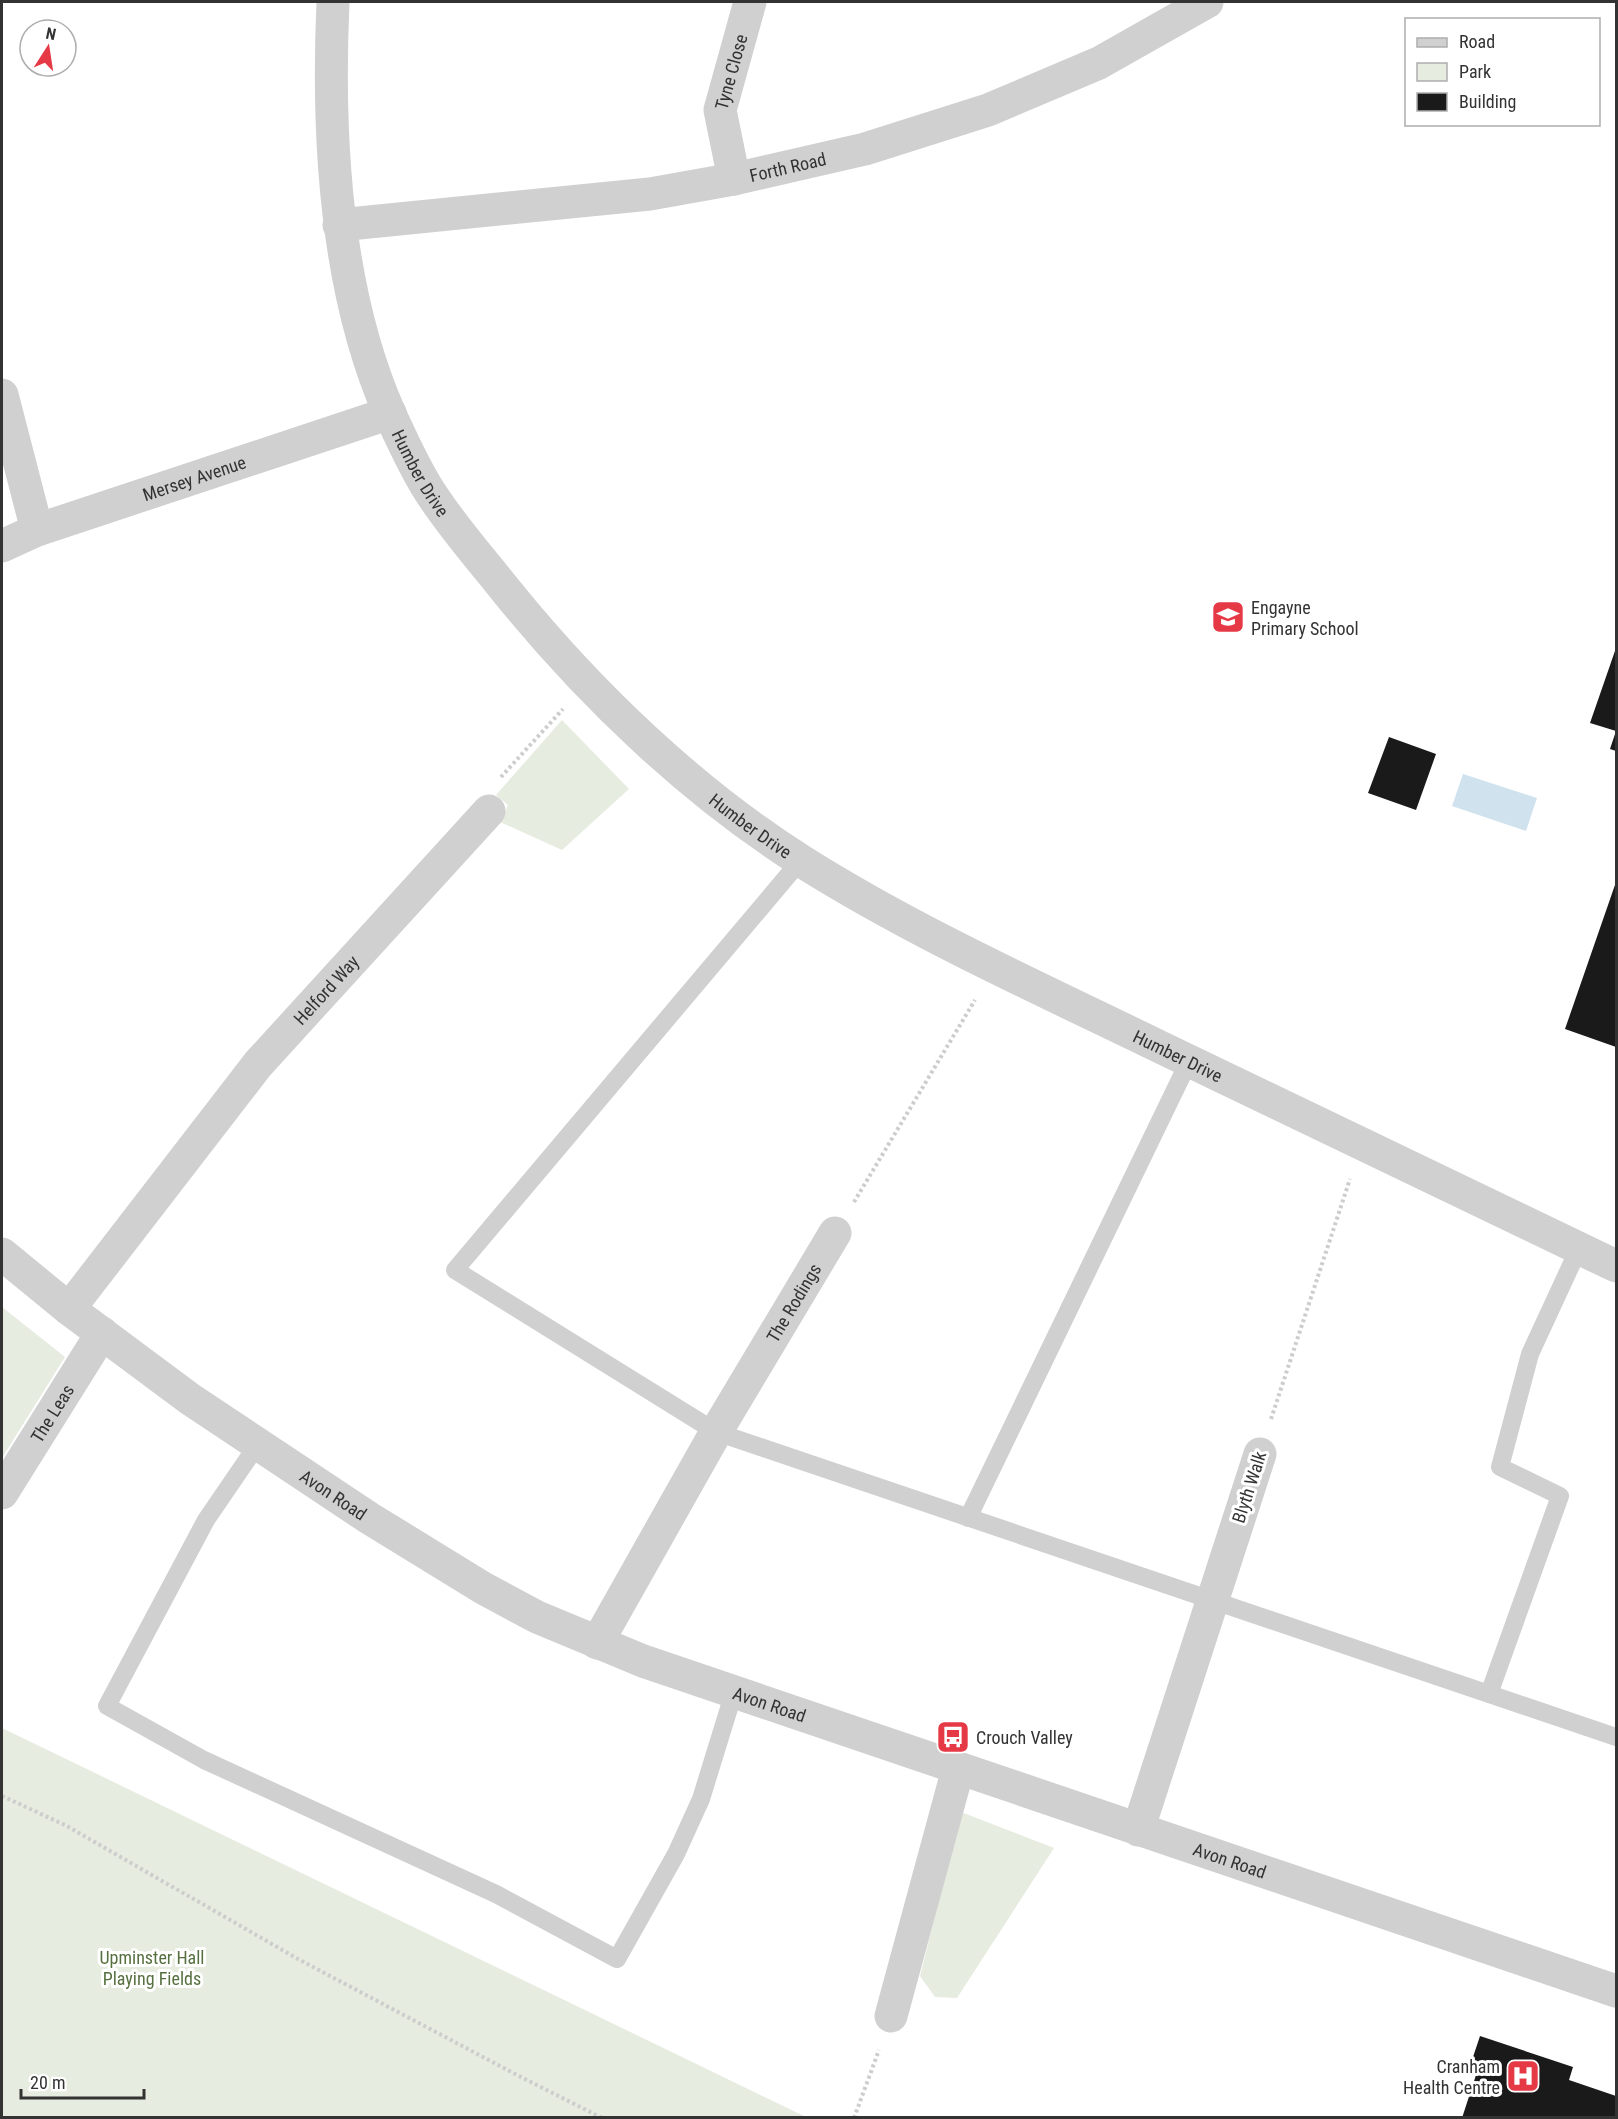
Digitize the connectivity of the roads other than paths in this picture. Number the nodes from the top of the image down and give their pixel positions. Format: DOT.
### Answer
graph roads {
  1 [pos="333,2"];
  2 [pos="750,2"];
  3 [pos="1207,2"];
  4 [pos="734,179"];
  5 [pos="339,225"];
  6 [pos="2,395"];
  7 [pos="390,413"];
  8 [pos="37,530"];
  9 [pos="2,546"];
  10 [pos="489,811"];
  11 [pos="801,860"];
  12 [pos="1189,1061"];
  13 [pos="835,1233"];
  14 [pos="1579,1248"];
  15 [pos="2,1254"];
  16 [pos="1617,1266"];
  17 [pos="69,1309"];
  18 [pos="102,1333"];
  19 [pos="716,1432"];
  20 [pos="258,1444"];
  21 [pos="1260,1454"];
  22 [pos="2,1493"];
  23 [pos="969,1518"];
  24 [pos="1213,1601"];
  25 [pos="597,1643"];
  26 [pos="734,1692"];
  27 [pos="1489,1694"];
  28 [pos="1617,1737"];
  29 [pos="958,1769"];
  30 [pos="1138,1830"];
  31 [pos="1617,1991"];
  32 [pos="891,2016"];
  1 -- 5 [label="street, Humber Drive"];
  2 -- 4 [label="street, Tyne Close"];
  3 -- 4 [label="street, Forth Road"];
  4 -- 5 [label="street, Forth Road"];
  5 -- 7 [label="street, Humber Drive"];
  6 -- 8 [label="street"];
  7 -- 8 [label="street, Mersey Avenue"];
  7 -- 11 [label="street, Humber Drive"];
  8 -- 9 [label="street, Mersey Avenue"];
  10 -- 17 [label="street, Helford Way"];
  11 -- 12 [label="street, Humber Drive"];
  11 -- 19 [label="lane"];
  12 -- 14 [label="street, Humber Drive"];
  12 -- 23 [label="lane"];
  13 -- 19 [label="street, The Rodings"];
  14 -- 16 [label="street, Humber Drive"];
  14 -- 27 [label="lane"];
  15 -- 17 [label="street, Avon Road"];
  17 -- 18 [label="street, Avon Road"];
  18 -- 20 [label="street, Avon Road"];
  18 -- 22 [label="street, The Leas"];
  19 -- 23 [label="lane"];
  19 -- 25 [label="street, The Rodings"];
  20 -- 25 [label="street, Avon Road"];
  20 -- 26 [label="lane"];
  21 -- 24 [label="street, Blyth Walk"];
  23 -- 24 [label="lane"];
  24 -- 27 [label="lane"];
  24 -- 30 [label="street, Blyth Walk"];
  25 -- 26 [label="street, Avon Road"];
  26 -- 29 [label="street, Avon Road"];
  27 -- 28 [label="lane"];
  29 -- 30 [label="street, Avon Road"];
  29 -- 32 [label="street"];
  30 -- 31 [label="street, Avon Road"];
}
